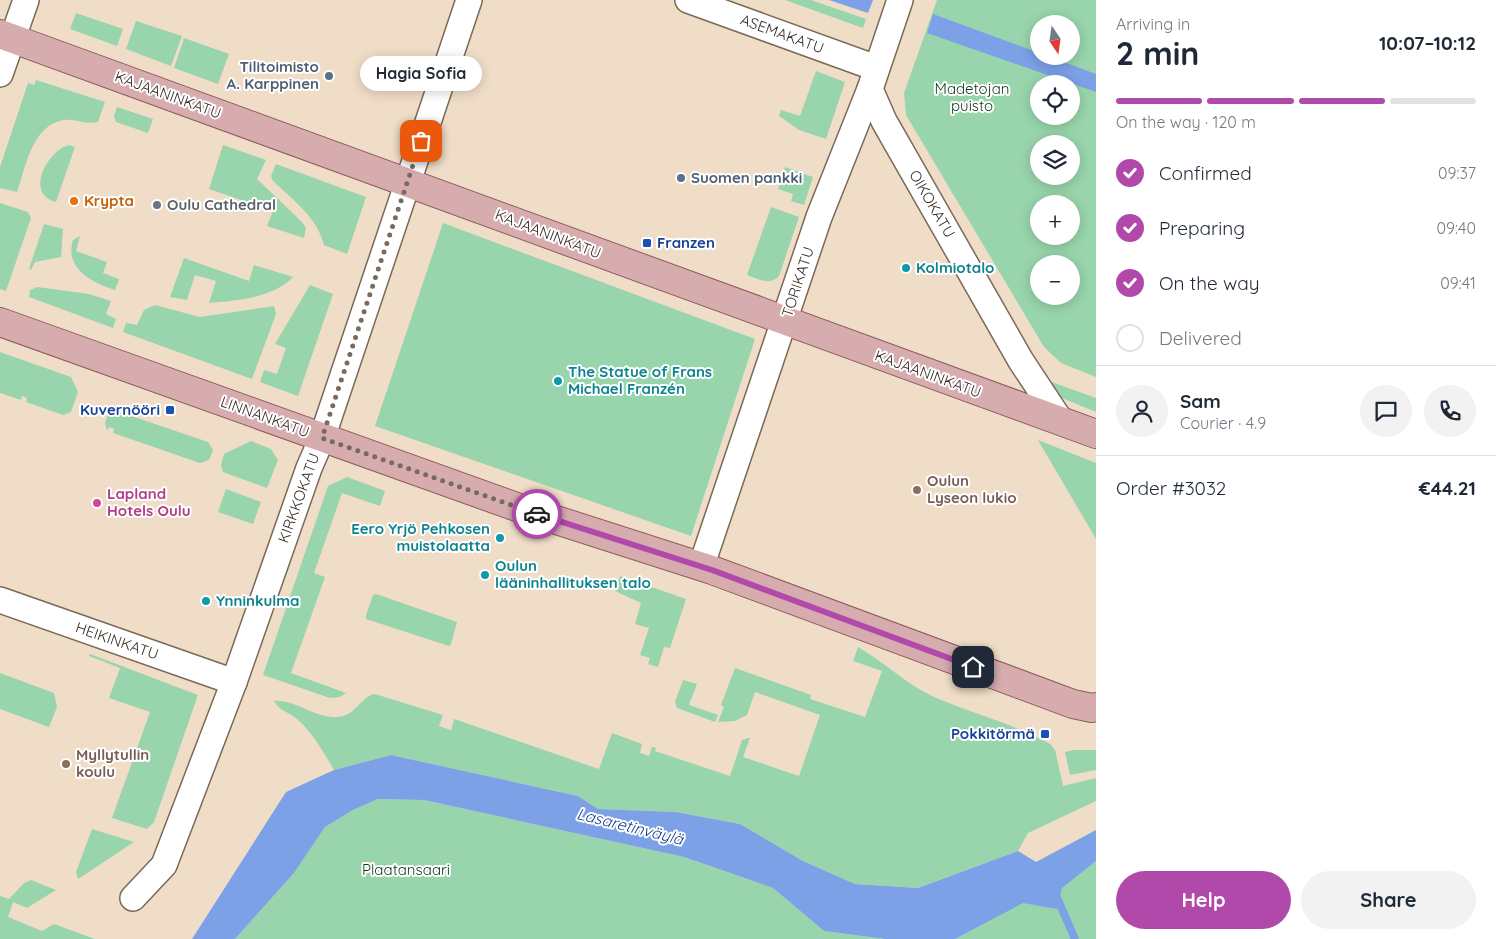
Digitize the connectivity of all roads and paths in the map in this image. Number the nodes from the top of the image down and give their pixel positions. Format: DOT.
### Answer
graph roads {
  1 [pos="26,0"];
  2 [pos="469,0"];
  3 [pos="688,0"];
  4 [pos="900,0"];
  5 [pos="6,37"];
  6 [pos="0,74"];
  7 [pos="873,79"];
  8 [pos="408,182"];
  9 [pos="0,322"];
  10 [pos="785,322"];
  11 [pos="1060,420"];
  12 [pos="1096,434"];
  13 [pos="322,438"];
  14 [pos="701,567"];
  15 [pos="0,600"];
  16 [pos="234,682"];
  17 [pos="1094,708"];
  18 [pos="133,898"];
  1 -- 5 [label="street"];
  2 -- 8 [label="street, KIRKKOKATU"];
  3 -- 7 [label="street, ASEMAKATU"];
  4 -- 7 [label="street, TORIKATU"];
  5 -- 6 [label="street"];
  5 -- 8 [label="main road, KAJAANINKATU"];
  7 -- 10 [label="street, TORIKATU"];
  7 -- 11 [label="street, OIKOKATU"];
  8 -- 10 [label="main road, KAJAANINKATU"];
  8 -- 13 [label="street, KIRKKOKATU"];
  9 -- 13 [label="main road, LINNANKATU"];
  10 -- 11 [label="main road, KAJAANINKATU"];
  10 -- 14 [label="street, TORIKATU"];
  11 -- 12 [label="main road, KAJAANINKATU"];
  13 -- 14 [label="main road, LINNANKATU"];
  13 -- 16 [label="street, KIRKKOKATU"];
  14 -- 17 [label="main road, LINNANKATU"];
  15 -- 16 [label="street, HEIKINKATU"];
  16 -- 18 [label="street, KIRKKOKATU"];
}
